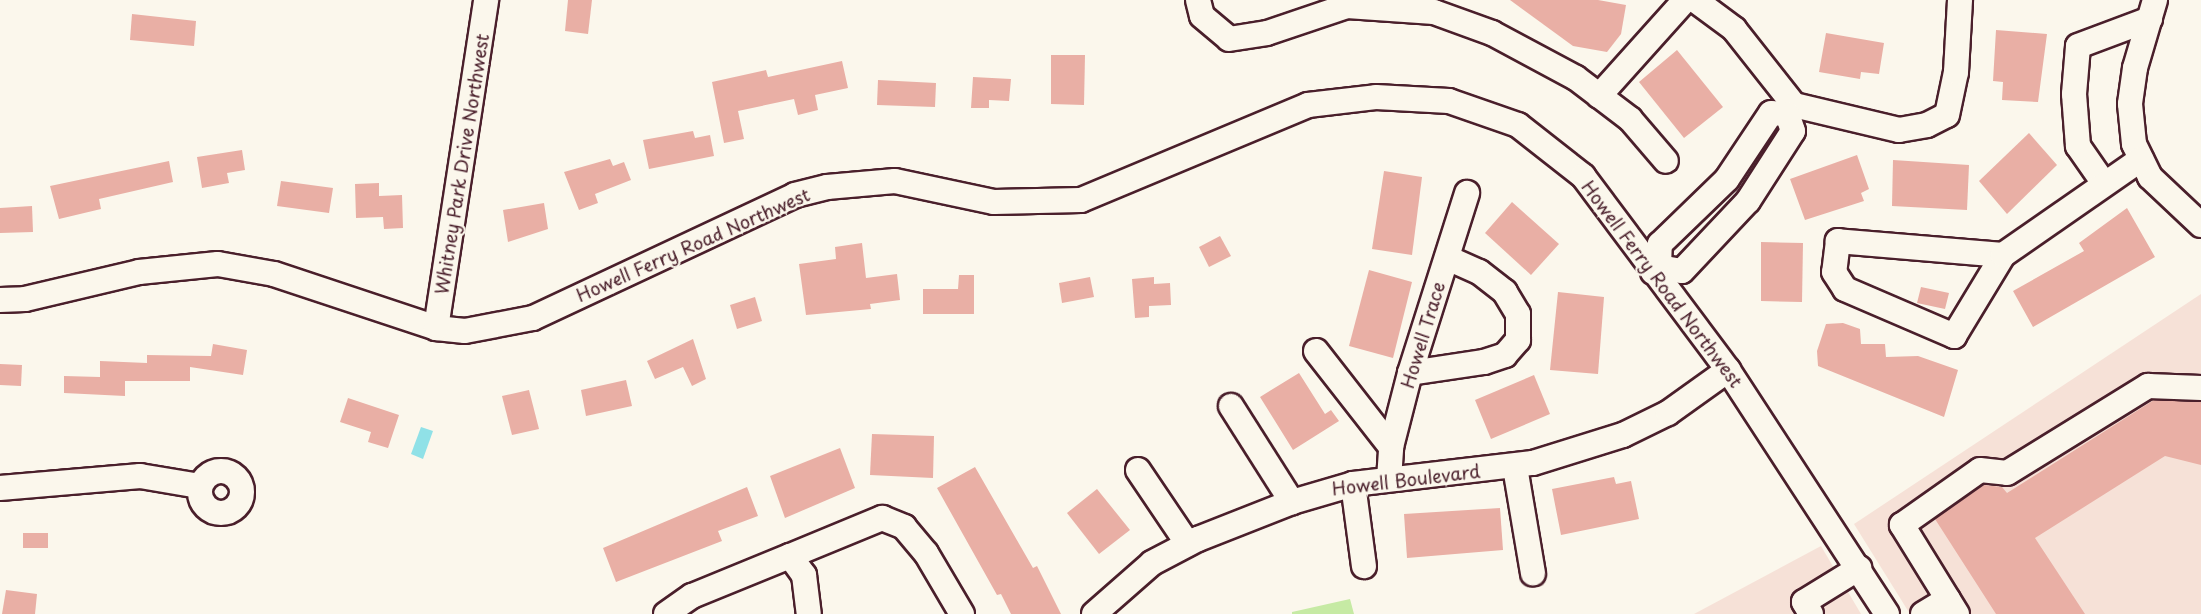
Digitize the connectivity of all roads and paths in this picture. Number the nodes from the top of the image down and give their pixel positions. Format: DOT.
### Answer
graph roads {
  1 [pos="486,0"];
  2 [pos="1198,0"];
  3 [pos="1685,0"];
  4 [pos="1695,0"];
  5 [pos="1960,0"];
  6 [pos="2152,10"];
  7 [pos="1599,96"];
  8 [pos="1791,109"];
  9 [pos="2141,159"];
  10 [pos="1666,161"];
  11 [pos="2103,182"];
  12 [pos="1467,193"];
  13 [pos="1706,201"];
  14 [pos="1730,222"];
  15 [pos="2201,225"];
  16 [pos="2003,255"];
  17 [pos="1447,258"];
  18 [pos="1656,270"];
  19 [pos="0,300"];
  20 [pos="436,328"];
  21 [pos="1316,351"];
  22 [pos="1728,370"];
  23 [pos="1410,373"];
  24 [pos="2201,388"];
  25 [pos="1231,406"];
  26 [pos="1391,447"];
  27 [pos="1515,467"];
  28 [pos="1138,470"];
  29 [pos="1389,480"];
  30 [pos="1353,484"];
  31 [pos="200,486"];
  32 [pos="0,488"];
  33 [pos="1292,502"];
  34 [pos="1188,544"];
  35 [pos="790,556"];
  36 [pos="1364,566"];
  37 [pos="1859,568"];
  38 [pos="1533,573"];
  39 [pos="1953,607"];
  40 [pos="666,614"];
  41 [pos="809,614"];
  42 [pos="962,614"];
  43 [pos="1094,614"];
  44 [pos="1810,614"];
  45 [pos="1887,614"];
  46 [pos="1923,614"];
  1 -- 20 [label="street, Whitney Park Drive Northwest"];
  2 -- 7 [label="street"];
  3 -- 7 [label="street"];
  4 -- 8 [label="street"];
  5 -- 8 [label="street"];
  6 -- 9 [label="street"];
  6 -- 11 [label="street"];
  7 -- 10 [label="street"];
  8 -- 13 [label="street"];
  8 -- 14 [label="street"];
  9 -- 11 [label="street"];
  9 -- 15 [label="street"];
  11 -- 16 [label="street"];
  12 -- 17 [label="street, Howell Trace"];
  13 -- 14 [label="street"];
  13 -- 18 [label="street"];
  14 -- 18 [label="street"];
  16 -- 16 [label="street"];
  17 -- 23 [label="street, Howell Trace"];
  17 -- 23 [label="street"];
  18 -- 20 [label="street, Howell Ferry Road Northwest"];
  18 -- 22 [label="street, Howell Ferry Road Northwest"];
  19 -- 20 [label="street, Howell Ferry Road Northwest"];
  21 -- 26 [label="street"];
  22 -- 27 [label="street, Howell Boulevard"];
  22 -- 37 [label="street, Howell Ferry Road Northwest"];
  23 -- 26 [label="street, Howell Trace"];
  24 -- 39 [label="street"];
  25 -- 33 [label="street"];
  26 -- 29 [label="street, Howell Trace"];
  27 -- 29 [label="street, Howell Boulevard"];
  27 -- 38 [label="street"];
  28 -- 34 [label="street"];
  29 -- 30 [label="street, Howell Boulevard"];
  30 -- 33 [label="street, Howell Boulevard"];
  30 -- 36 [label="street"];
  31 -- 32 [label="street"];
  33 -- 34 [label="street, Howell Boulevard"];
  34 -- 43 [label="street, Howell Boulevard"];
  35 -- 40 [label="street"];
  35 -- 41 [label="street"];
  35 -- 42 [label="street"];
  37 -- 44 [label="street"];
  37 -- 45 [label="street, Howell Ferry Road Northwest"];
  39 -- 46 [label="street"];
}
